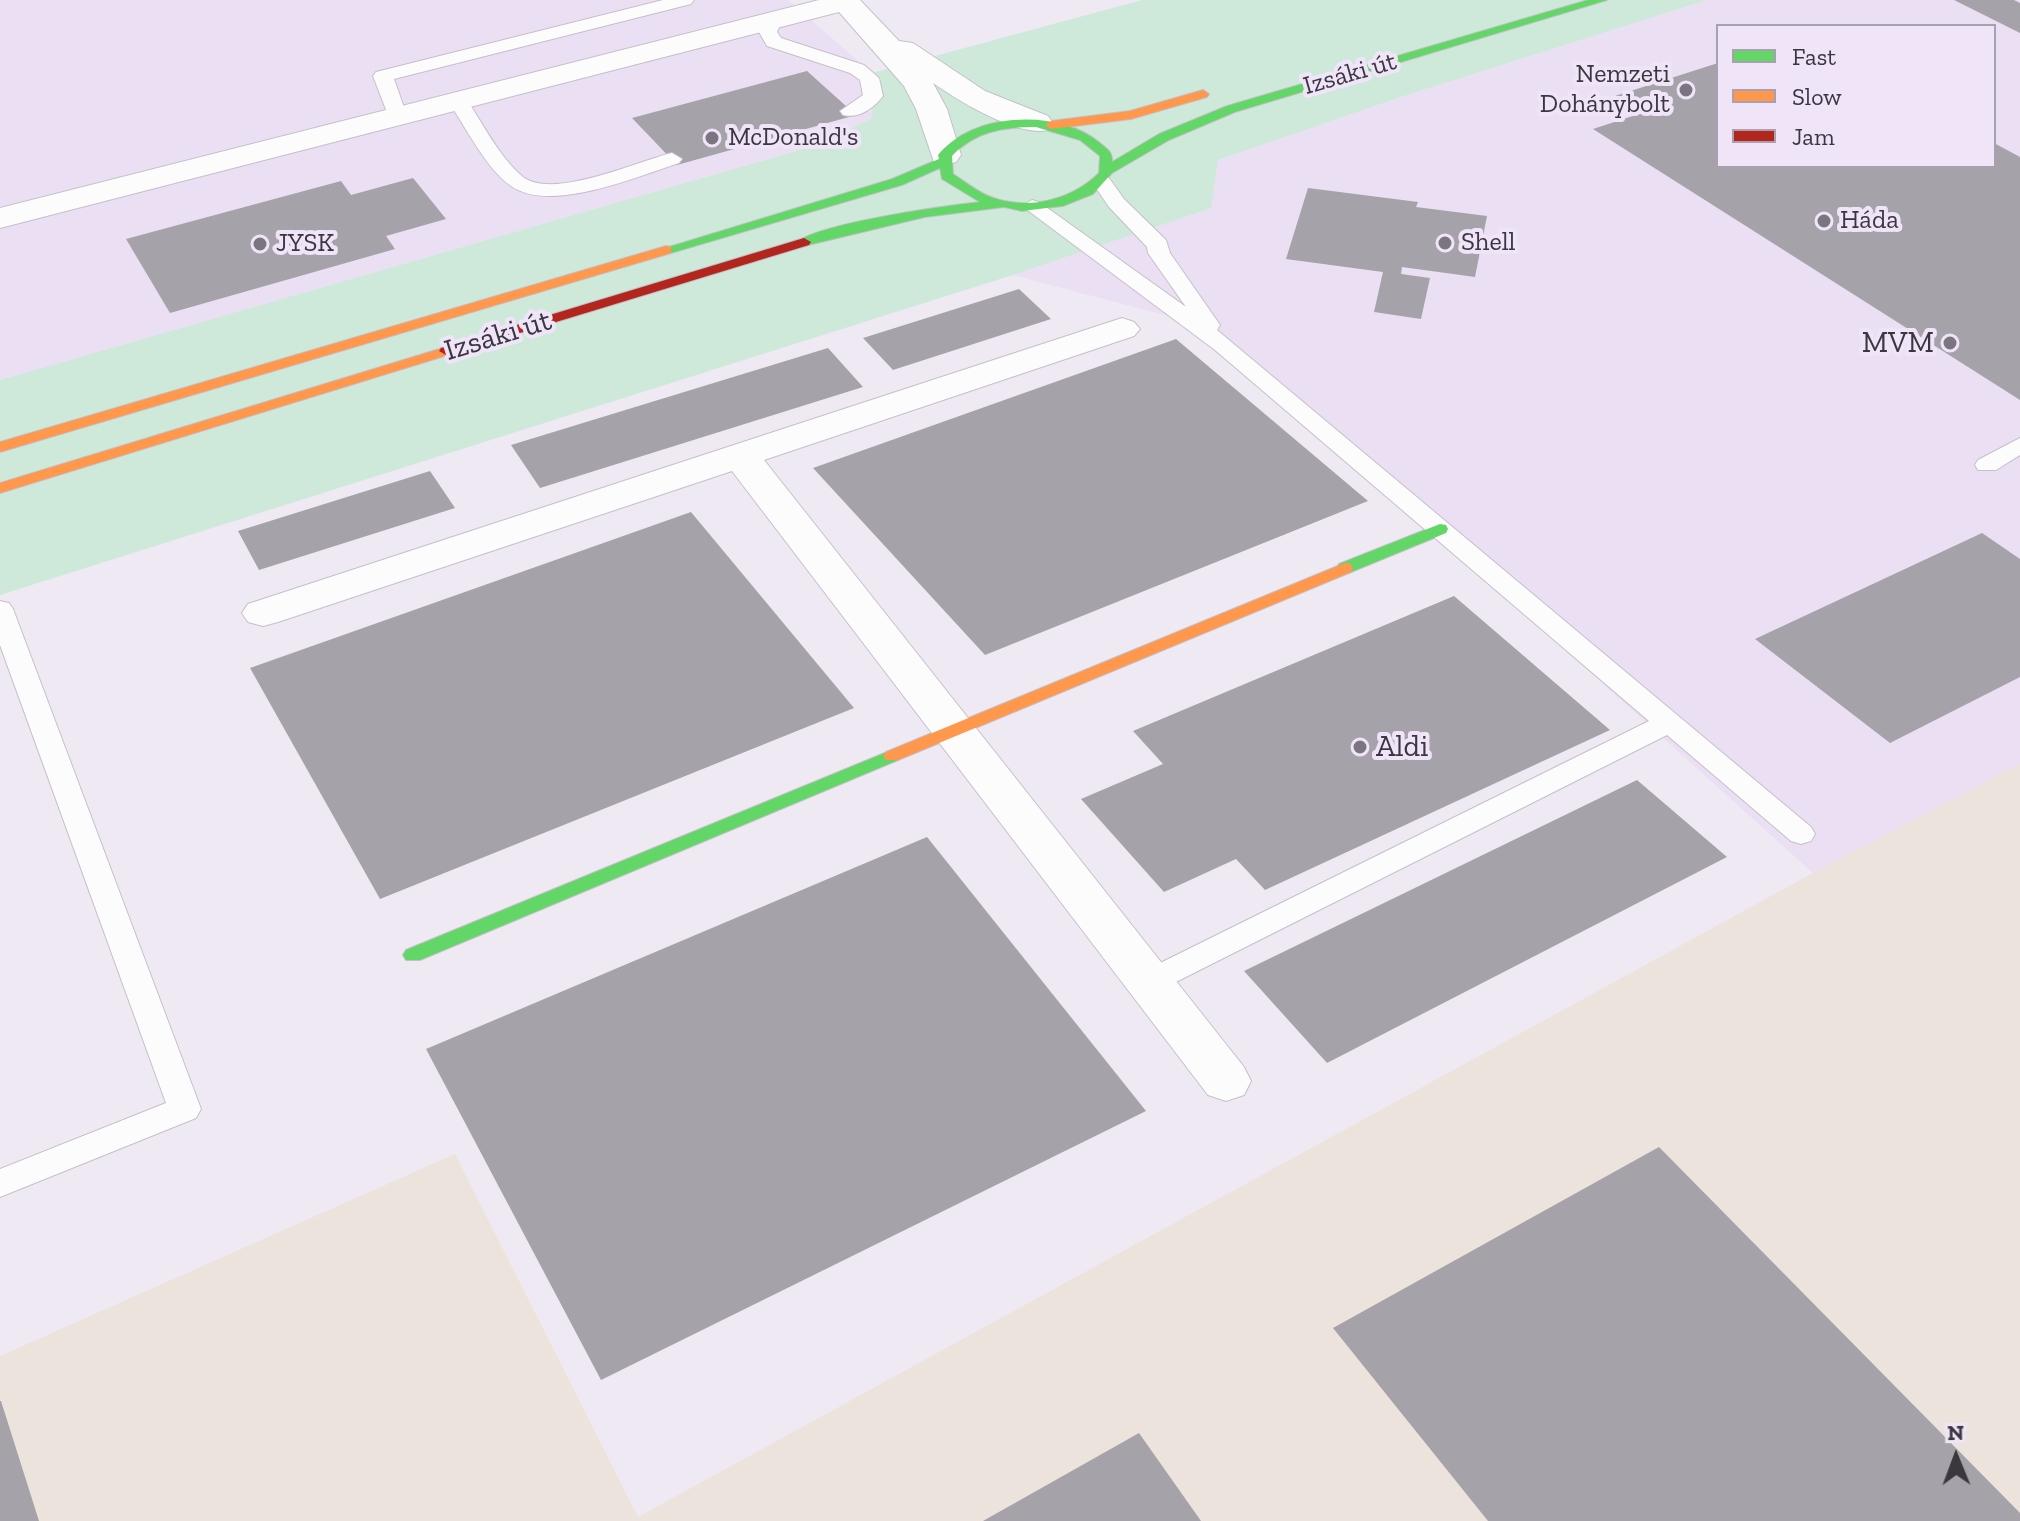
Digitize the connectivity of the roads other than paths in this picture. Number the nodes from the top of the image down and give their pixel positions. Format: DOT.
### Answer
graph roads {
  1 [pos="685,0"];
  2 [pos="1601,0"];
  3 [pos="844,1"];
  4 [pos="773,20"];
  5 [pos="874,31"];
  6 [pos="1216,91"];
  7 [pos="458,101"];
  8 [pos="850,111"];
  9 [pos="397,116"];
  10 [pos="1044,124"];
  11 [pos="944,158"];
  12 [pos="672,159"];
  13 [pos="1105,176"];
  14 [pos="1000,204"];
  15 [pos="1032,206"];
  16 [pos="0,218"];
  17 [pos="1122,329"];
  18 [pos="1223,345"];
  19 [pos="2020,445"];
  20 [pos="0,447"];
  21 [pos="740,455"];
  22 [pos="1987,465"];
  23 [pos="0,488"];
  24 [pos="1440,529"];
  25 [pos="263,613"];
  26 [pos="3,626"];
  27 [pos="1668,723"];
  28 [pos="954,731"];
  29 [pos="1801,834"];
  30 [pos="413,955"];
  31 [pos="1149,982"];
  32 [pos="1226,1081"];
  33 [pos="0,1183"];
  1 -- 9 [label="lane"];
  2 -- 13 [label="main road, Izsáki út"];
  3 -- 4 [label="street"];
  3 -- 5 [label="street"];
  4 -- 7 [label="street"];
  4 -- 8 [label="lane"];
  5 -- 10 [label="street"];
  5 -- 11 [label="street"];
  6 -- 10 [label="main road"];
  7 -- 9 [label="street"];
  7 -- 12 [label="lane"];
  9 -- 16 [label="street"];
  10 -- 11 [label="main road, Izsáki út"];
  10 -- 13 [label="main road"];
  11 -- 14 [label="main road"];
  11 -- 20 [label="main road, Izsáki út"];
  13 -- 15 [label="main road, Izsáki út"];
  13 -- 18 [label="lane"];
  14 -- 15 [label="main road, Izsáki út"];
  14 -- 23 [label="main road, Izsáki út"];
  15 -- 18 [label="lane"];
  17 -- 21 [label="street"];
  18 -- 24 [label="lane"];
  19 -- 22 [label="lane"];
  21 -- 25 [label="street"];
  21 -- 28 [label="street"];
  24 -- 27 [label="lane"];
  24 -- 28 [label="main road"];
  26 -- 33 [label="lane"];
  27 -- 29 [label="lane"];
  27 -- 31 [label="lane"];
  28 -- 30 [label="main road"];
  28 -- 31 [label="street"];
  31 -- 32 [label="street"];
}
